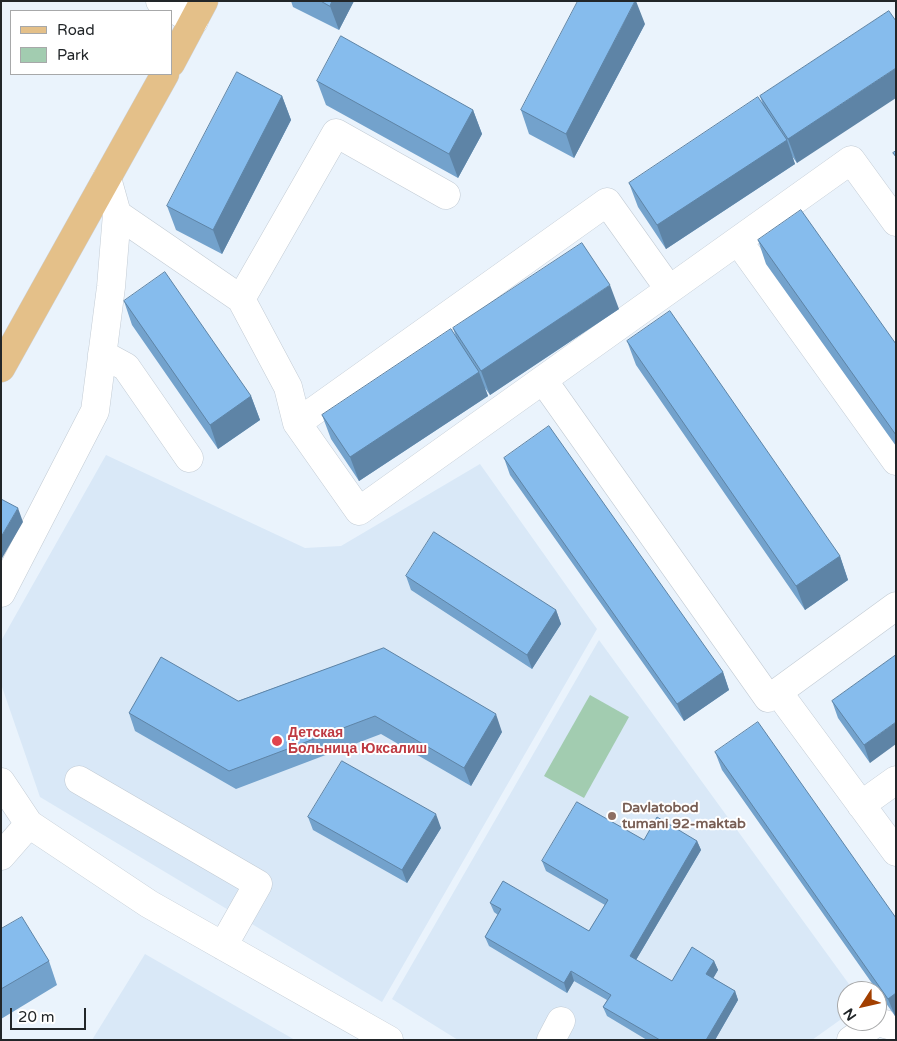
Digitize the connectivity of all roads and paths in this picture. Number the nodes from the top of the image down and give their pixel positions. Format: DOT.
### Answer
graph roads {
  1 [pos="160,1"];
  2 [pos="199,11"];
  3 [pos="172,61"];
  4 [pos="161,82"];
  5 [pos="107,178"];
  6 [pos="446,195"];
  7 [pos="117,214"];
  8 [pos="896,222"];
  9 [pos="738,241"];
  10 [pos="670,290"];
  11 [pos="241,299"];
  12 [pos="102,354"];
  13 [pos="1,368"];
  14 [pos="543,380"];
  15 [pos="297,423"];
  16 [pos="189,458"];
  17 [pos="896,461"];
  18 [pos="1,594"];
  19 [pos="896,606"];
  20 [pos="768,698"];
  21 [pos="79,780"];
  22 [pos="896,780"];
  23 [pos="1,782"];
  24 [pos="862,806"];
  25 [pos="29,824"];
  26 [pos="896,852"];
  27 [pos="1,856"];
  28 [pos="223,946"];
  29 [pos="896,1027"];
  30 [pos="389,1040"];
  31 [pos="851,1040"];
  1 -- 2 [label="lane"];
  2 -- 3 [label="main road"];
  4 -- 5 [label="main road"];
  5 -- 7 [label="lane"];
  5 -- 13 [label="main road"];
  6 -- 11 [label="lane"];
  7 -- 11 [label="lane"];
  7 -- 12 [label="lane"];
  8 -- 9 [label="lane"];
  9 -- 10 [label="lane"];
  9 -- 17 [label="lane"];
  10 -- 14 [label="lane"];
  10 -- 15 [label="lane"];
  11 -- 15 [label="lane"];
  12 -- 16 [label="lane"];
  12 -- 18 [label="lane"];
  14 -- 15 [label="lane"];
  14 -- 20 [label="lane"];
  19 -- 24 [label="lane"];
  21 -- 28 [label="lane"];
  22 -- 24 [label="lane"];
  23 -- 25 [label="lane"];
  24 -- 26 [label="lane"];
  25 -- 27 [label="lane"];
  25 -- 28 [label="lane"];
  28 -- 30 [label="lane"];
  29 -- 31 [label="lane"];
}
